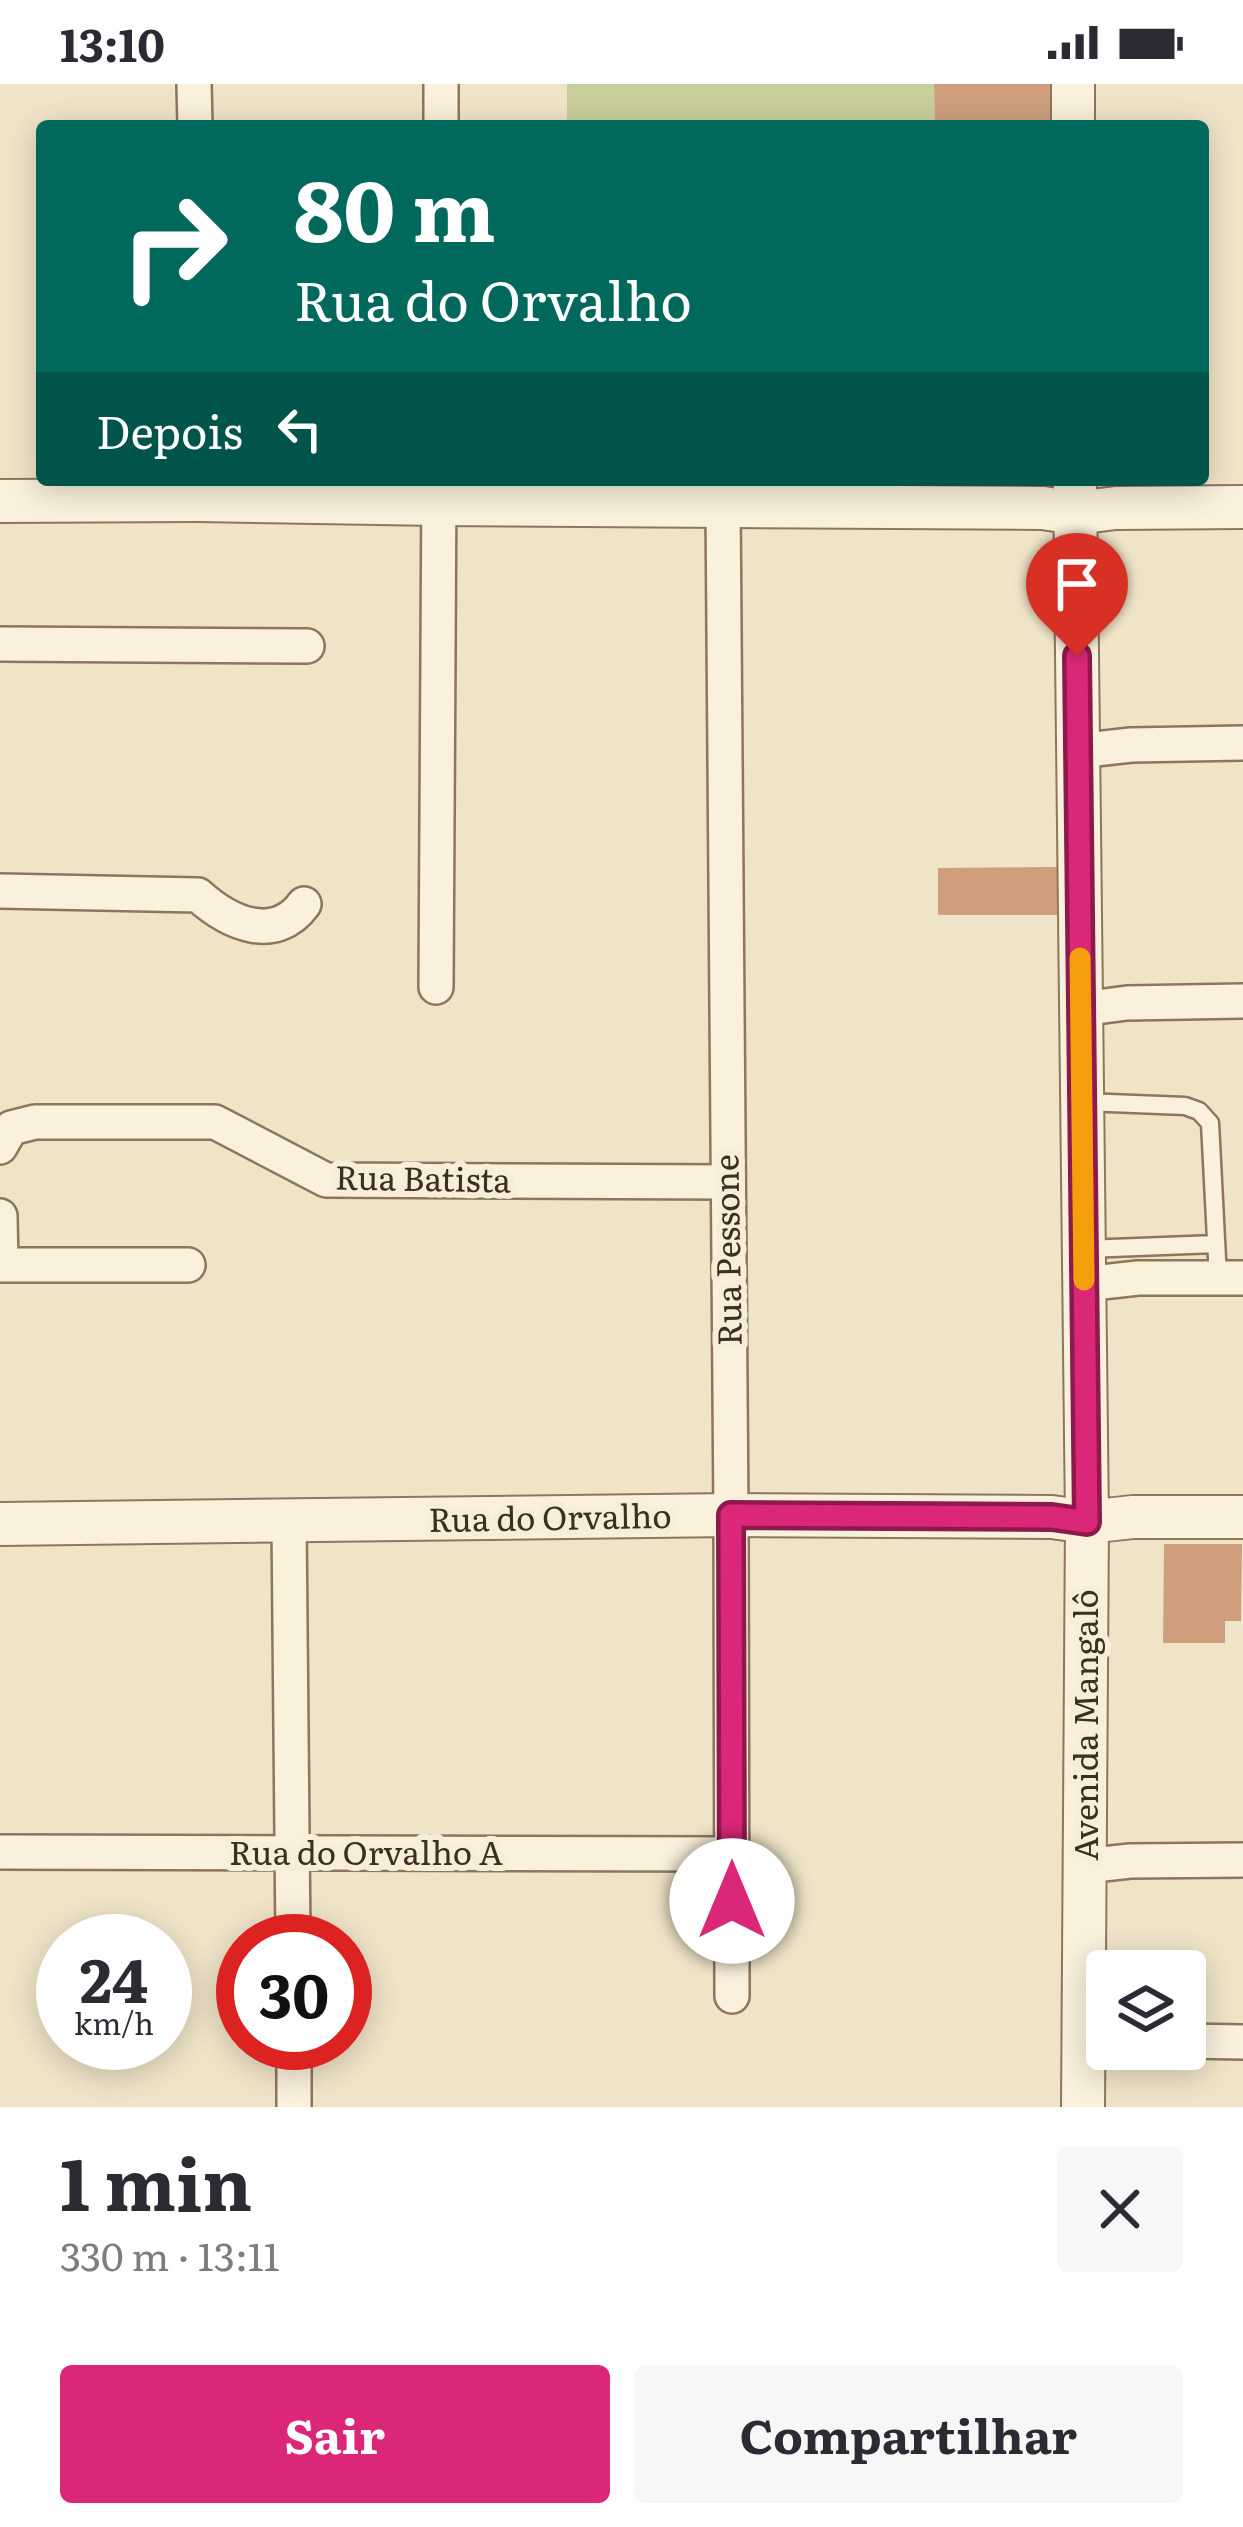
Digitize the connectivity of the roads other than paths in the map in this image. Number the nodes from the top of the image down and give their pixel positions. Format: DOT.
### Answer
graph roads {
  1 [pos="194,84"];
  2 [pos="441,84"];
  3 [pos="1073,84"];
  4 [pos="195,120"];
  5 [pos="441,120"];
  6 [pos="1073,120"];
  7 [pos="197,490"];
  8 [pos="439,492"];
  9 [pos="1075,497"];
  10 [pos="0,501"];
  11 [pos="723,504"];
  12 [pos="1243,507"];
  13 [pos="0,644"];
  14 [pos="308,646"];
  15 [pos="1243,742"];
  16 [pos="1078,751"];
  17 [pos="0,891"];
  18 [pos="304,904"];
  19 [pos="436,987"];
  20 [pos="1243,1001"];
  21 [pos="1081,1009"];
  22 [pos="1082,1102"];
  23 [pos="0,1147"];
  24 [pos="727,1182"];
  25 [pos="0,1216"];
  26 [pos="0,1264"];
  27 [pos="188,1265"];
  28 [pos="1226,1266"];
  29 [pos="1084,1267"];
  30 [pos="731,1515"];
  31 [pos="1243,1517"];
  32 [pos="289,1521"];
  33 [pos="1087,1522"];
  34 [pos="0,1524"];
  35 [pos="0,1852"];
  36 [pos="292,1853"];
  37 [pos="732,1854"];
  38 [pos="1243,1860"];
  39 [pos="1085,1866"];
  40 [pos="293,1914"];
  41 [pos="1090,1950"];
  42 [pos="732,1996"];
  43 [pos="1206,2041"];
  44 [pos="1243,2042"];
  45 [pos="294,2070"];
  46 [pos="1090,2070"];
  47 [pos="294,2107"];
  48 [pos="1083,2107"];
  1 -- 4 [label="street"];
  2 -- 5 [label="street"];
  3 -- 6 [label="street"];
  7 -- 8 [label="street"];
  7 -- 10 [label="street"];
  8 -- 11 [label="street"];
  8 -- 19 [label="street"];
  9 -- 11 [label="street"];
  9 -- 12 [label="street"];
  9 -- 16 [label="street, Avenida Mangalô"];
  11 -- 24 [label="street, Rua Pessone"];
  13 -- 14 [label="street"];
  15 -- 16 [label="street"];
  16 -- 21 [label="street, Avenida Mangalô"];
  17 -- 18 [label="street"];
  20 -- 21 [label="street"];
  21 -- 22 [label="street, Avenida Mangalô"];
  22 -- 28 [label="lane"];
  22 -- 29 [label="street, Avenida Mangalô"];
  23 -- 24 [label="street, Rua Batista"];
  24 -- 30 [label="street, Rua Pessone"];
  25 -- 26 [label="street"];
  26 -- 27 [label="street"];
  28 -- 29 [label="street"];
  29 -- 33 [label="street, Avenida Mangalô"];
  30 -- 32 [label="street, Rua do Orvalho"];
  30 -- 33 [label="street, Rua do Orvalho"];
  30 -- 37 [label="street, Rua Pessone"];
  31 -- 33 [label="street, Rua do Orvalho"];
  32 -- 34 [label="street, Rua do Orvalho"];
  32 -- 36 [label="street"];
  33 -- 39 [label="street, Avenida Mangalô"];
  35 -- 36 [label="street, Rua do Orvalho A"];
  36 -- 37 [label="street, Rua do Orvalho A"];
  36 -- 40 [label="street"];
  37 -- 42 [label="street, Rua Pessone"];
  38 -- 39 [label="street"];
  39 -- 41 [label="street, Avenida Mangalô"];
  43 -- 44 [label="street"];
  45 -- 47 [label="street"];
  46 -- 48 [label="street, Avenida Mangalô"];
}
